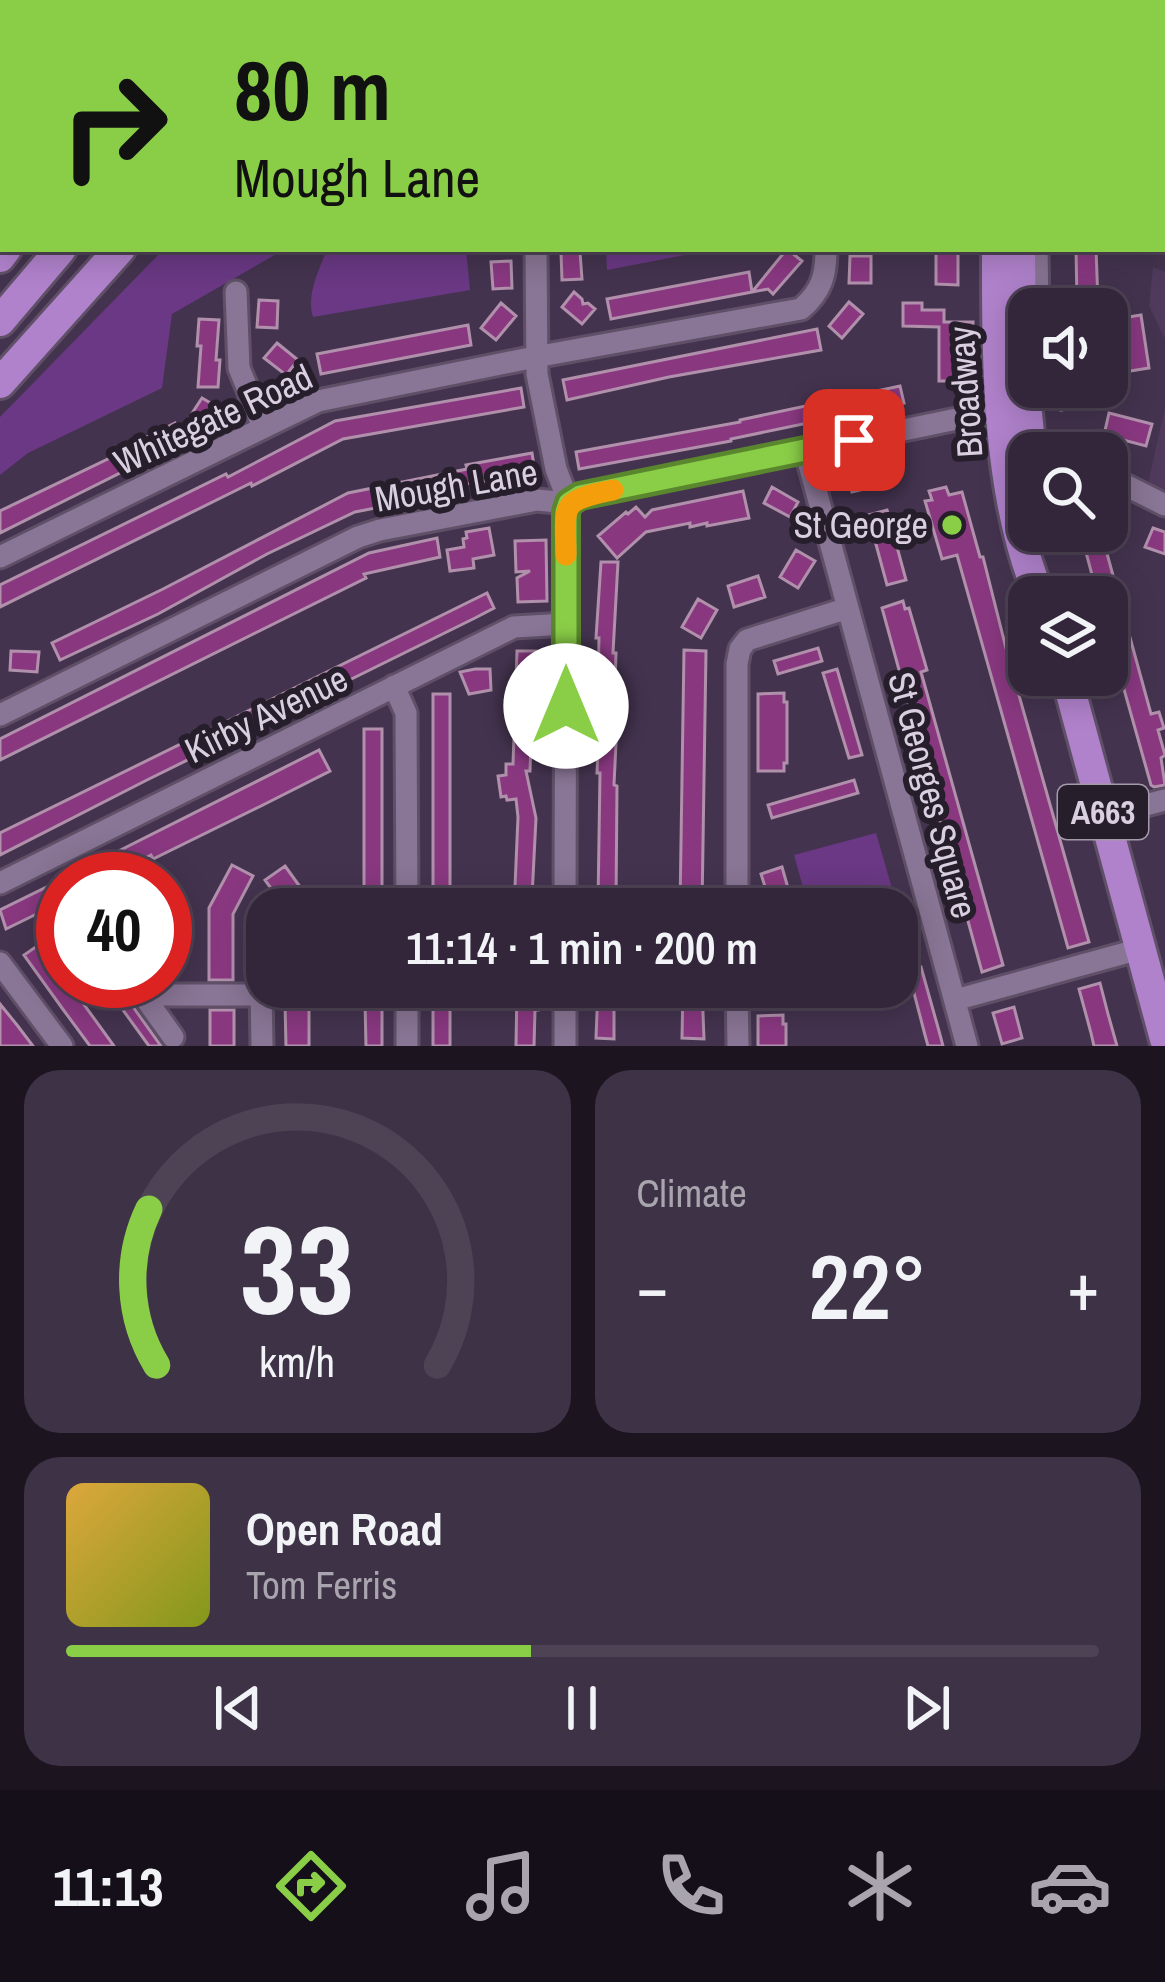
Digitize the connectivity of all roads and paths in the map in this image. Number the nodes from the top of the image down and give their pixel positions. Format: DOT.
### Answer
graph roads {
  1 [pos="59,252"];
  2 [pos="117,252"];
  3 [pos="134,252"];
  4 [pos="536,252"];
  5 [pos="826,252"];
  6 [pos="1020,252"];
  7 [pos="1037,252"];
  8 [pos="991,256"];
  9 [pos="1020,288"];
  10 [pos="1038,288"];
  11 [pos="236,292"];
  12 [pos="0,321"];
  13 [pos="31,348"];
  14 [pos="536,357"];
  15 [pos="1008,368"];
  16 [pos="0,383"];
  17 [pos="1009,408"];
  18 [pos="1014,408"];
  19 [pos="263,427"];
  20 [pos="805,450"];
  21 [pos="1128,486"];
  22 [pos="569,503"];
  23 [pos="1165,505"];
  24 [pos="0,557"];
  25 [pos="1031,576"];
  26 [pos="848,608"];
  27 [pos="566,624"];
  28 [pos="394,686"];
  29 [pos="1072,696"];
  30 [pos="1,713"];
  31 [pos="1165,800"];
  32 [pos="1103,816"];
  33 [pos="0,883"];
  34 [pos="407,888"];
  35 [pos="565,888"];
  36 [pos="737,888"];
  37 [pos="1140,950"];
  38 [pos="0,963"];
  39 [pos="246,985"];
  40 [pos="192,986"];
  41 [pos="955,1000"];
  42 [pos="152,1008"];
  43 [pos="263,1008"];
  44 [pos="407,1008"];
  45 [pos="565,1008"];
  46 [pos="737,1008"];
  47 [pos="173,1037"];
  48 [pos="1165,1040"];
  49 [pos="62,1046"];
  50 [pos="262,1046"];
  51 [pos="407,1046"];
  52 [pos="565,1046"];
  53 [pos="738,1046"];
  54 [pos="967,1046"];
  1 -- 12 [label="highway"];
  2 -- 13 [label="highway"];
  3 -- 13 [label="highway"];
  4 -- 14 [label="street"];
  5 -- 14 [label="street, Whitegate Road"];
  6 -- 9 [label="highway, Broadway"];
  7 -- 10 [label="street"];
  8 -- 15 [label="highway, Broadway"];
  11 -- 19 [label="street"];
  13 -- 16 [label="highway"];
  14 -- 19 [label="street, Whitegate Road"];
  14 -- 22 [label="street"];
  17 -- 20 [label="street, Mough Lane"];
  18 -- 25 [label="highway, Broadway"];
  19 -- 24 [label="street, Whitegate Road"];
  20 -- 22 [label="street, Mough Lane"];
  20 -- 26 [label="street, St Georges Square"];
  21 -- 23 [label="street"];
  22 -- 27 [label="street"];
  22 -- 30 [label="street, Mough Lane"];
  26 -- 36 [label="street"];
  26 -- 41 [label="street, St Georges Square"];
  27 -- 28 [label="street, Kirby Avenue"];
  27 -- 35 [label="street"];
  28 -- 33 [label="street, Kirby Avenue"];
  28 -- 34 [label="street"];
  29 -- 32 [label="highway, A663"];
  31 -- 32 [label="street"];
  32 -- 37 [label="highway, A663"];
  37 -- 41 [label="street"];
  37 -- 48 [label="highway, A663"];
  38 -- 49 [label="street"];
  39 -- 40 [label="street"];
  41 -- 54 [label="street, St Georges Square"];
  42 -- 47 [label="street"];
  43 -- 50 [label="street"];
  44 -- 51 [label="street"];
  45 -- 52 [label="street"];
  46 -- 53 [label="street"];
}
